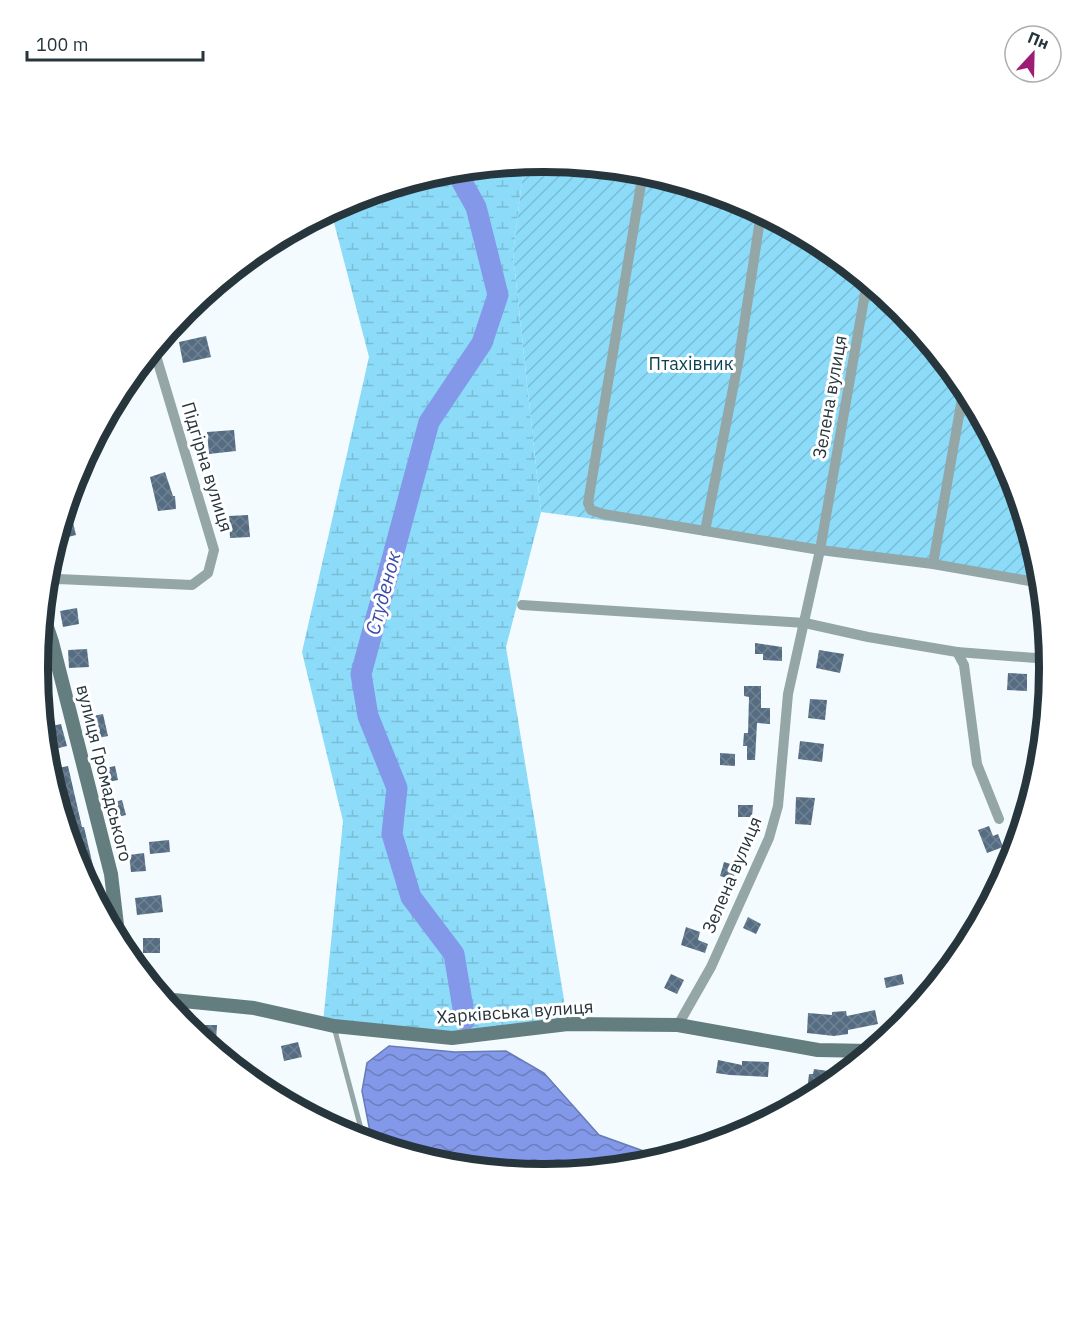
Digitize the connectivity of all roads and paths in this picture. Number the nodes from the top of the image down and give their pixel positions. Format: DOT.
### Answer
graph roads {
  1 [pos="641,182"];
  2 [pos="760,222"];
  3 [pos="865,291"];
  4 [pos="157,358"];
  5 [pos="961,402"];
  6 [pos="705,531"];
  7 [pos="820,550"];
  8 [pos="933,564"];
  9 [pos="56,579"];
  10 [pos="1031,581"];
  11 [pos="522,605"];
  12 [pos="805,623"];
  13 [pos="49,634"];
  14 [pos="957,652"];
  15 [pos="1039,658"];
  16 [pos="999,819"];
  17 [pos="116,920"];
  18 [pos="176,1000"];
  19 [pos="678,1025"];
  20 [pos="334,1026"];
  21 [pos="858,1051"];
  22 [pos="361,1129"];
  1 -- 6 [label="street"];
  2 -- 6 [label="street"];
  3 -- 7 [label="street, Зелена вулиця"];
  4 -- 9 [label="street, Підгірна вулиця"];
  5 -- 8 [label="street"];
  6 -- 7 [label="street"];
  7 -- 8 [label="street"];
  7 -- 12 [label="street, Зелена вулиця"];
  8 -- 10 [label="street"];
  11 -- 12 [label="street"];
  12 -- 14 [label="street"];
  12 -- 19 [label="street, Зелена вулиця"];
  13 -- 17 [label="street, вулиця Громадського"];
  14 -- 15 [label="street"];
  14 -- 16 [label="street"];
  18 -- 20 [label="street, Харківська вулиця"];
  19 -- 20 [label="street, Харківська вулиця"];
  19 -- 21 [label="street, Харківська вулиця"];
  20 -- 22 [label="lane"];
}
